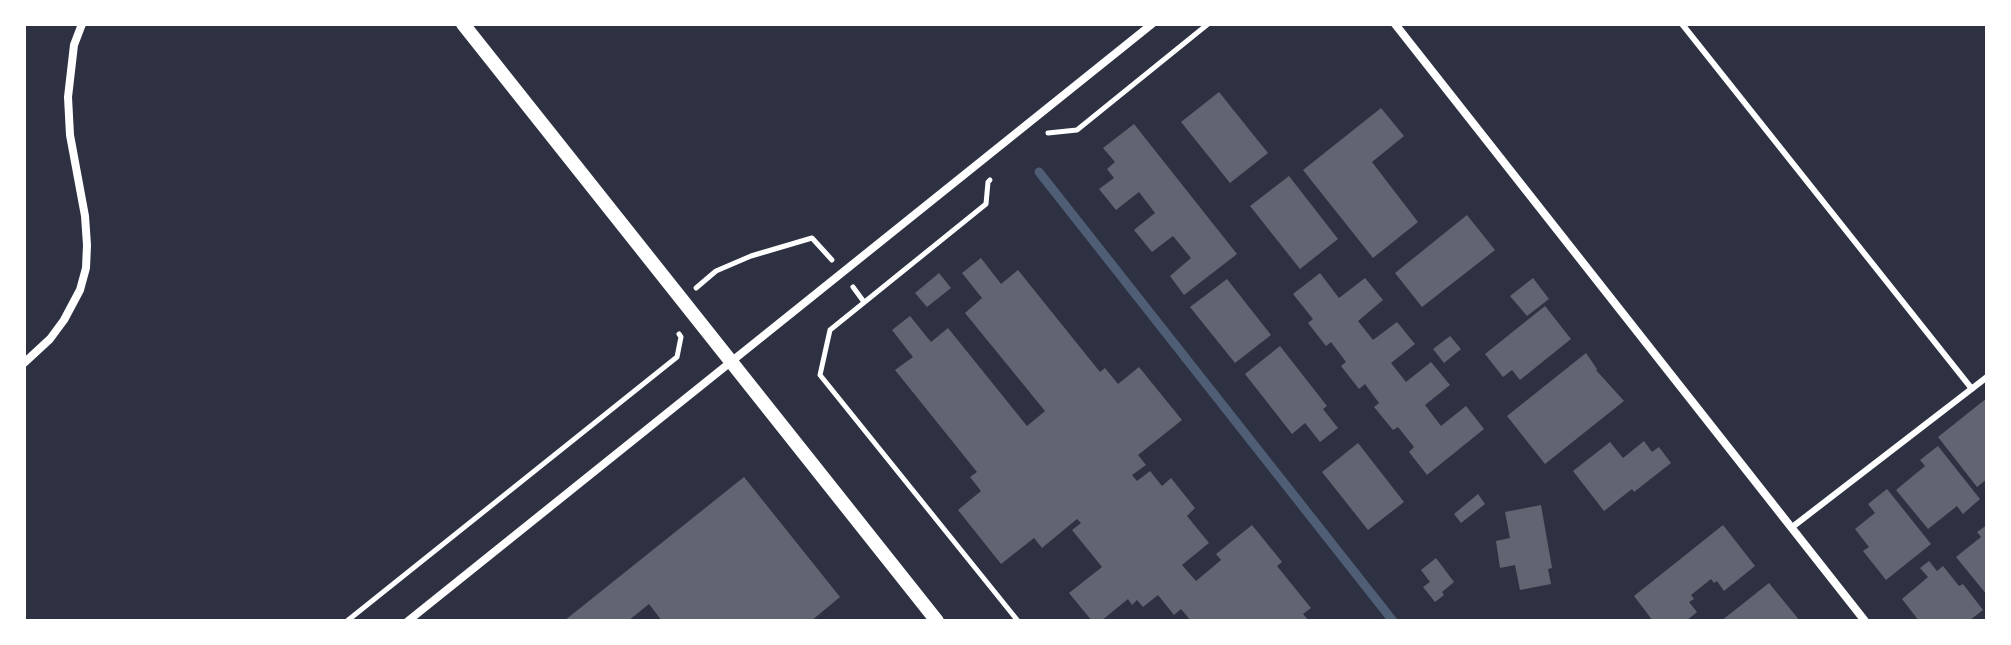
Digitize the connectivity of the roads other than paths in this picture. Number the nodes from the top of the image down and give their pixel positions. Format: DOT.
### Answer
graph roads {
  1 [pos="82,24"];
  2 [pos="463,24"];
  3 [pos="1152,24"];
  4 [pos="1395,24"];
  5 [pos="1682,24"];
  6 [pos="731,362"];
  7 [pos="24,363"];
  8 [pos="1987,377"];
  9 [pos="1972,389"];
  10 [pos="1791,528"];
  11 [pos="408,621"];
  12 [pos="937,621"];
  13 [pos="1865,621"];
  1 -- 7 [label="street"];
  2 -- 6 [label="street"];
  3 -- 6 [label="street"];
  4 -- 10 [label="street"];
  5 -- 9 [label="lane"];
  6 -- 11 [label="street"];
  6 -- 12 [label="street"];
  8 -- 9 [label="lane"];
  9 -- 10 [label="lane"];
  10 -- 13 [label="street"];
}
